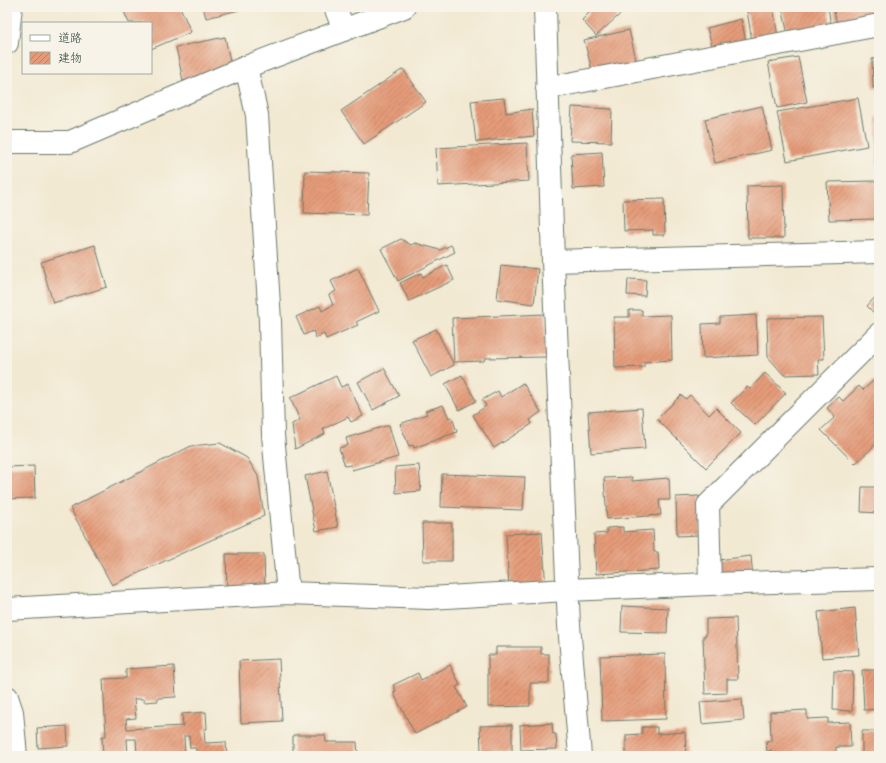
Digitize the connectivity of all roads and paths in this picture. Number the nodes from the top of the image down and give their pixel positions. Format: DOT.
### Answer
graph roads {
  1 [pos="11,7"];
  2 [pos="335,7"];
  3 [pos="404,7"];
  4 [pos="545,7"];
  5 [pos="879,25"];
  6 [pos="344,30"];
  7 [pos="7,43"];
  8 [pos="246,66"];
  9 [pos="547,88"];
  10 [pos="7,142"];
  11 [pos="879,252"];
  12 [pos="553,261"];
  13 [pos="879,334"];
  14 [pos="879,579"];
  15 [pos="710,584"];
  16 [pos="567,590"];
  17 [pos="288,593"];
  18 [pos="7,609"];
  19 [pos="7,697"];
  20 [pos="16,756"];
  21 [pos="580,756"];
  1 -- 7 [label="street"];
  2 -- 6 [label="street"];
  3 -- 6 [label="street"];
  4 -- 9 [label="street"];
  5 -- 9 [label="street"];
  6 -- 8 [label="street"];
  8 -- 10 [label="street"];
  8 -- 17 [label="street"];
  9 -- 12 [label="street"];
  11 -- 12 [label="street"];
  12 -- 16 [label="street"];
  13 -- 15 [label="street"];
  14 -- 15 [label="street"];
  15 -- 16 [label="street"];
  16 -- 17 [label="street"];
  16 -- 21 [label="street"];
  17 -- 18 [label="street"];
  19 -- 20 [label="street"];
}
